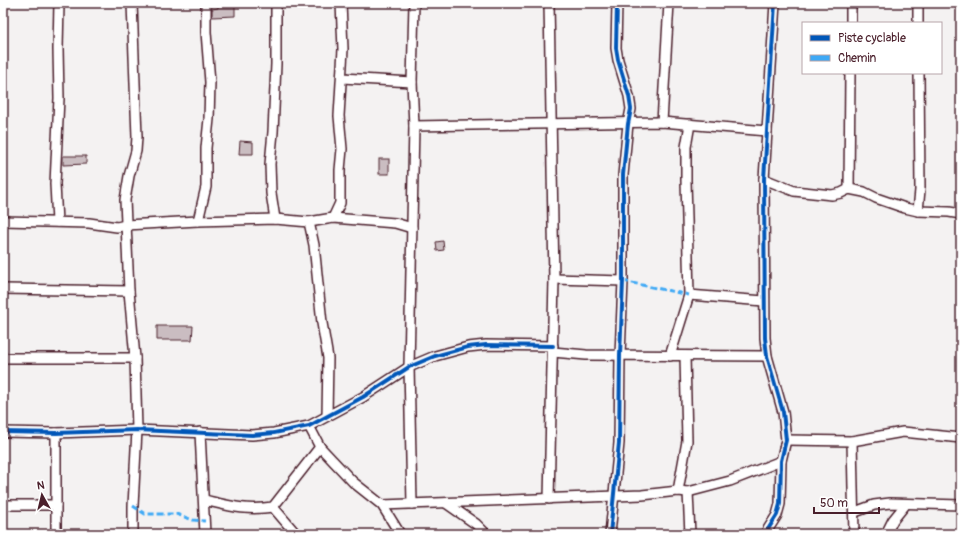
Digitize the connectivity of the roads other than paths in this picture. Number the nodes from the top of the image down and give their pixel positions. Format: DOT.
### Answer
graph roads {
  1 [pos="59,3"];
  2 [pos="132,3"];
  3 [pos="206,3"];
  4 [pos="276,3"];
  5 [pos="342,3"];
  6 [pos="414,3"];
  7 [pos="549,3"];
  8 [pos="617,3"];
  9 [pos="669,3"];
  10 [pos="775,3"];
  11 [pos="851,3"];
  12 [pos="918,3"];
  13 [pos="851,22"];
  14 [pos="918,22"];
  15 [pos="850,74"];
  16 [pos="919,74"];
  17 [pos="342,78"];
  18 [pos="412,82"];
  19 [pos="662,122"];
  20 [pos="551,124"];
  21 [pos="628,124"];
  22 [pos="690,124"];
  23 [pos="414,126"];
  24 [pos="767,131"];
  25 [pos="764,179"];
  26 [pos="850,189"];
  27 [pos="918,211"];
  28 [pos="961,214"];
  29 [pos="333,218"];
  30 [pos="274,219"];
  31 [pos="3,221"];
  32 [pos="198,221"];
  33 [pos="57,222"];
  34 [pos="309,222"];
  35 [pos="126,224"];
  36 [pos="412,228"];
  37 [pos="554,279"];
  38 [pos="623,281"];
  39 [pos="3,289"];
  40 [pos="129,291"];
  41 [pos="689,295"];
  42 [pos="764,301"];
  43 [pos="553,349"];
  44 [pos="620,354"];
  45 [pos="670,356"];
  46 [pos="685,356"];
  47 [pos="767,356"];
  48 [pos="3,358"];
  49 [pos="135,358"];
  50 [pos="409,367"];
  51 [pos="327,416"];
  52 [pos="309,426"];
  53 [pos="136,430"];
  54 [pos="3,432"];
  55 [pos="200,432"];
  56 [pos="56,433"];
  57 [pos="961,438"];
  58 [pos="786,440"];
  59 [pos="852,440"];
  60 [pos="320,447"];
  61 [pos="781,461"];
  62 [pos="678,491"];
  63 [pos="688,492"];
  64 [pos="613,496"];
  65 [pos="550,499"];
  66 [pos="204,500"];
  67 [pos="446,503"];
  68 [pos="412,504"];
  69 [pos="906,504"];
  70 [pos="3,505"];
  71 [pos="56,505"];
  72 [pos="382,505"];
  73 [pos="961,505"];
  74 [pos="273,507"];
  75 [pos="855,512"];
  76 [pos="56,534"];
  77 [pos="133,534"];
  78 [pos="205,534"];
  79 [pos="296,534"];
  80 [pos="400,534"];
  81 [pos="486,534"];
  82 [pos="610,534"];
  83 [pos="690,534"];
  84 [pos="764,534"];
  85 [pos="854,534"];
  86 [pos="886,534"];
  1 -- 33 [label="street"];
  2 -- 35 [label="street"];
  3 -- 32 [label="street"];
  4 -- 30 [label="street"];
  5 -- 17 [label="street"];
  6 -- 18 [label="street"];
  7 -- 20 [label="street"];
  8 -- 21 [label="street"];
  9 -- 19 [label="street"];
  10 -- 24 [label="street"];
  11 -- 13 [label="street"];
  12 -- 14 [label="street"];
  15 -- 26 [label="street"];
  16 -- 27 [label="street"];
  17 -- 18 [label="street"];
  17 -- 29 [label="street"];
  18 -- 23 [label="street"];
  19 -- 21 [label="street"];
  19 -- 22 [label="street"];
  20 -- 21 [label="street"];
  20 -- 23 [label="street"];
  20 -- 37 [label="street"];
  21 -- 38 [label="street"];
  22 -- 24 [label="street"];
  22 -- 41 [label="street"];
  23 -- 36 [label="street"];
  24 -- 25 [label="street"];
  25 -- 26 [label="street"];
  25 -- 42 [label="street"];
  26 -- 27 [label="street"];
  27 -- 28 [label="street"];
  29 -- 34 [label="street"];
  29 -- 36 [label="street"];
  30 -- 32 [label="street"];
  30 -- 34 [label="street"];
  31 -- 33 [label="street"];
  32 -- 35 [label="street"];
  33 -- 35 [label="street"];
  34 -- 51 [label="street"];
  35 -- 40 [label="street"];
  36 -- 50 [label="street"];
  37 -- 38 [label="street"];
  37 -- 43 [label="street"];
  38 -- 44 [label="street"];
  39 -- 40 [label="street"];
  40 -- 49 [label="street"];
  41 -- 42 [label="street"];
  41 -- 45 [label="street"];
  42 -- 47 [label="street"];
  43 -- 44 [label="street"];
  43 -- 50 [label="street"];
  43 -- 65 [label="street"];
  44 -- 45 [label="street"];
  44 -- 64 [label="street"];
  45 -- 46 [label="street"];
  46 -- 47 [label="street"];
  46 -- 62 [label="street"];
  47 -- 58 [label="street"];
  48 -- 49 [label="street"];
  49 -- 53 [label="street"];
  50 -- 51 [label="street"];
  50 -- 68 [label="street"];
  51 -- 52 [label="street"];
  52 -- 55 [label="street"];
  52 -- 60 [label="street"];
  53 -- 55 [label="street"];
  53 -- 56 [label="street"];
  53 -- 77 [label="street"];
  54 -- 56 [label="street"];
  55 -- 66 [label="street"];
  56 -- 71 [label="street"];
  57 -- 59 [label="street"];
  58 -- 59 [label="street"];
  58 -- 61 [label="street"];
  59 -- 75 [label="street"];
  60 -- 72 [label="street"];
  60 -- 74 [label="street"];
  61 -- 63 [label="street"];
  61 -- 84 [label="street"];
  62 -- 63 [label="street"];
  62 -- 64 [label="street"];
  63 -- 83 [label="street"];
  64 -- 65 [label="street"];
  64 -- 82 [label="street"];
  65 -- 67 [label="street"];
  66 -- 74 [label="street"];
  66 -- 78 [label="street"];
  67 -- 68 [label="street"];
  67 -- 81 [label="street"];
  68 -- 72 [label="street"];
  69 -- 73 [label="street"];
  69 -- 75 [label="street"];
  69 -- 86 [label="street"];
  70 -- 71 [label="street"];
  71 -- 76 [label="street"];
  72 -- 80 [label="street"];
  74 -- 79 [label="street"];
  75 -- 85 [label="street"];
}
